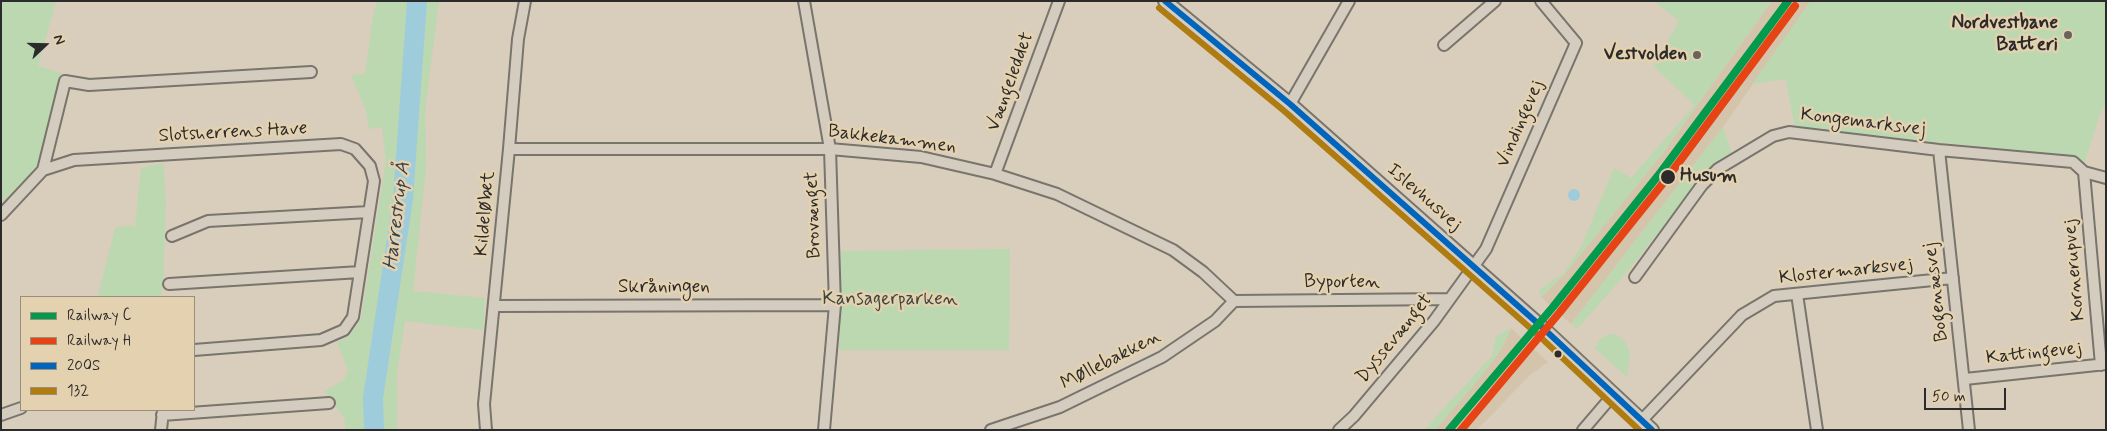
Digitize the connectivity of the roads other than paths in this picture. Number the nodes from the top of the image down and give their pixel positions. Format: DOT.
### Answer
graph roads {
  1 [pos="525,1"];
  2 [pos="804,1"];
  3 [pos="1059,1"];
  4 [pos="1165,1"];
  5 [pos="1349,1"];
  6 [pos="1494,1"];
  7 [pos="1540,1"];
  8 [pos="1444,45"];
  9 [pos="311,72"];
  10 [pos="1290,104"];
  11 [pos="510,149"];
  12 [pos="830,149"];
  13 [pos="1940,150"];
  14 [pos="43,170"];
  15 [pos="2084,172"];
  16 [pos="995,174"];
  17 [pos="2106,178"];
  18 [pos="369,212"];
  19 [pos="1,215"];
  20 [pos="172,236"];
  21 [pos="1472,265"];
  22 [pos="360,272"];
  23 [pos="1635,277"];
  24 [pos="1953,278"];
  25 [pos="169,284"];
  26 [pos="1797,294"];
  27 [pos="1449,299"];
  28 [pos="1234,301"];
  29 [pos="494,306"];
  30 [pos="835,306"];
  31 [pos="195,350"];
  32 [pos="2103,364"];
  33 [pos="1965,379"];
  34 [pos="1613,395"];
  35 [pos="329,403"];
  36 [pos="20,408"];
  37 [pos="163,413"];
  38 [pos="1,415"];
  39 [pos="1642,420"];
  40 [pos="995,429"];
  41 [pos="161,430"];
  42 [pos="486,430"];
  43 [pos="824,430"];
  44 [pos="1339,430"];
  45 [pos="1583,430"];
  46 [pos="1652,430"];
  47 [pos="1817,430"];
  48 [pos="1969,430"];
  1 -- 11 [label="street, Kildeløbet"];
  2 -- 12 [label="street, Brovænget"];
  3 -- 16 [label="street, Vængeleddet"];
  4 -- 10 [label="street, Islevhusvej"];
  5 -- 10 [label="street"];
  6 -- 8 [label="street"];
  7 -- 21 [label="street, Vindingevej"];
  9 -- 14 [label="street, Slotsherrens Have"];
  10 -- 21 [label="street, Islevhusvej"];
  11 -- 12 [label="street, Bakkekammen"];
  11 -- 29 [label="street, Kildeløbet"];
  12 -- 16 [label="street, Bakkekammen"];
  12 -- 30 [label="street, Brovænget"];
  13 -- 15 [label="street, Kongemarksvej"];
  13 -- 23 [label="street, Kongemarksvej"];
  13 -- 24 [label="street, Bogenæsvej"];
  14 -- 18 [label="street, Slotsherrens Have"];
  14 -- 19 [label="street, Slotsherrens Have"];
  15 -- 17 [label="street, Kongemarksvej"];
  15 -- 32 [label="street, Kornerupvej"];
  16 -- 28 [label="street, Bakkekammen"];
  18 -- 20 [label="street"];
  18 -- 22 [label="street, Slotsherrens Have"];
  21 -- 27 [label="street, Dyssevænget"];
  21 -- 34 [label="street, Islevhusvej"];
  22 -- 25 [label="street"];
  22 -- 31 [label="street, Slotsherrens Have"];
  24 -- 26 [label="street, Klostermarksvej"];
  24 -- 33 [label="street, Bogenæsvej"];
  26 -- 39 [label="street, Klostermarksvej"];
  26 -- 47 [label="street"];
  27 -- 28 [label="street, Byporten"];
  27 -- 44 [label="street, Dyssevænget"];
  28 -- 40 [label="street, Møllebakken"];
  29 -- 30 [label="street, Skråningen"];
  29 -- 42 [label="street, Kildeløbet"];
  30 -- 43 [label="street, Brovænget"];
  32 -- 33 [label="street, Kattingevej"];
  33 -- 48 [label="street, Bogenæsvej"];
  34 -- 39 [label="street, Islevhusvej"];
  34 -- 45 [label="street"];
  35 -- 37 [label="street"];
  36 -- 38 [label="street"];
  37 -- 41 [label="street"];
  39 -- 46 [label="street, Islevhusvej"];
}
